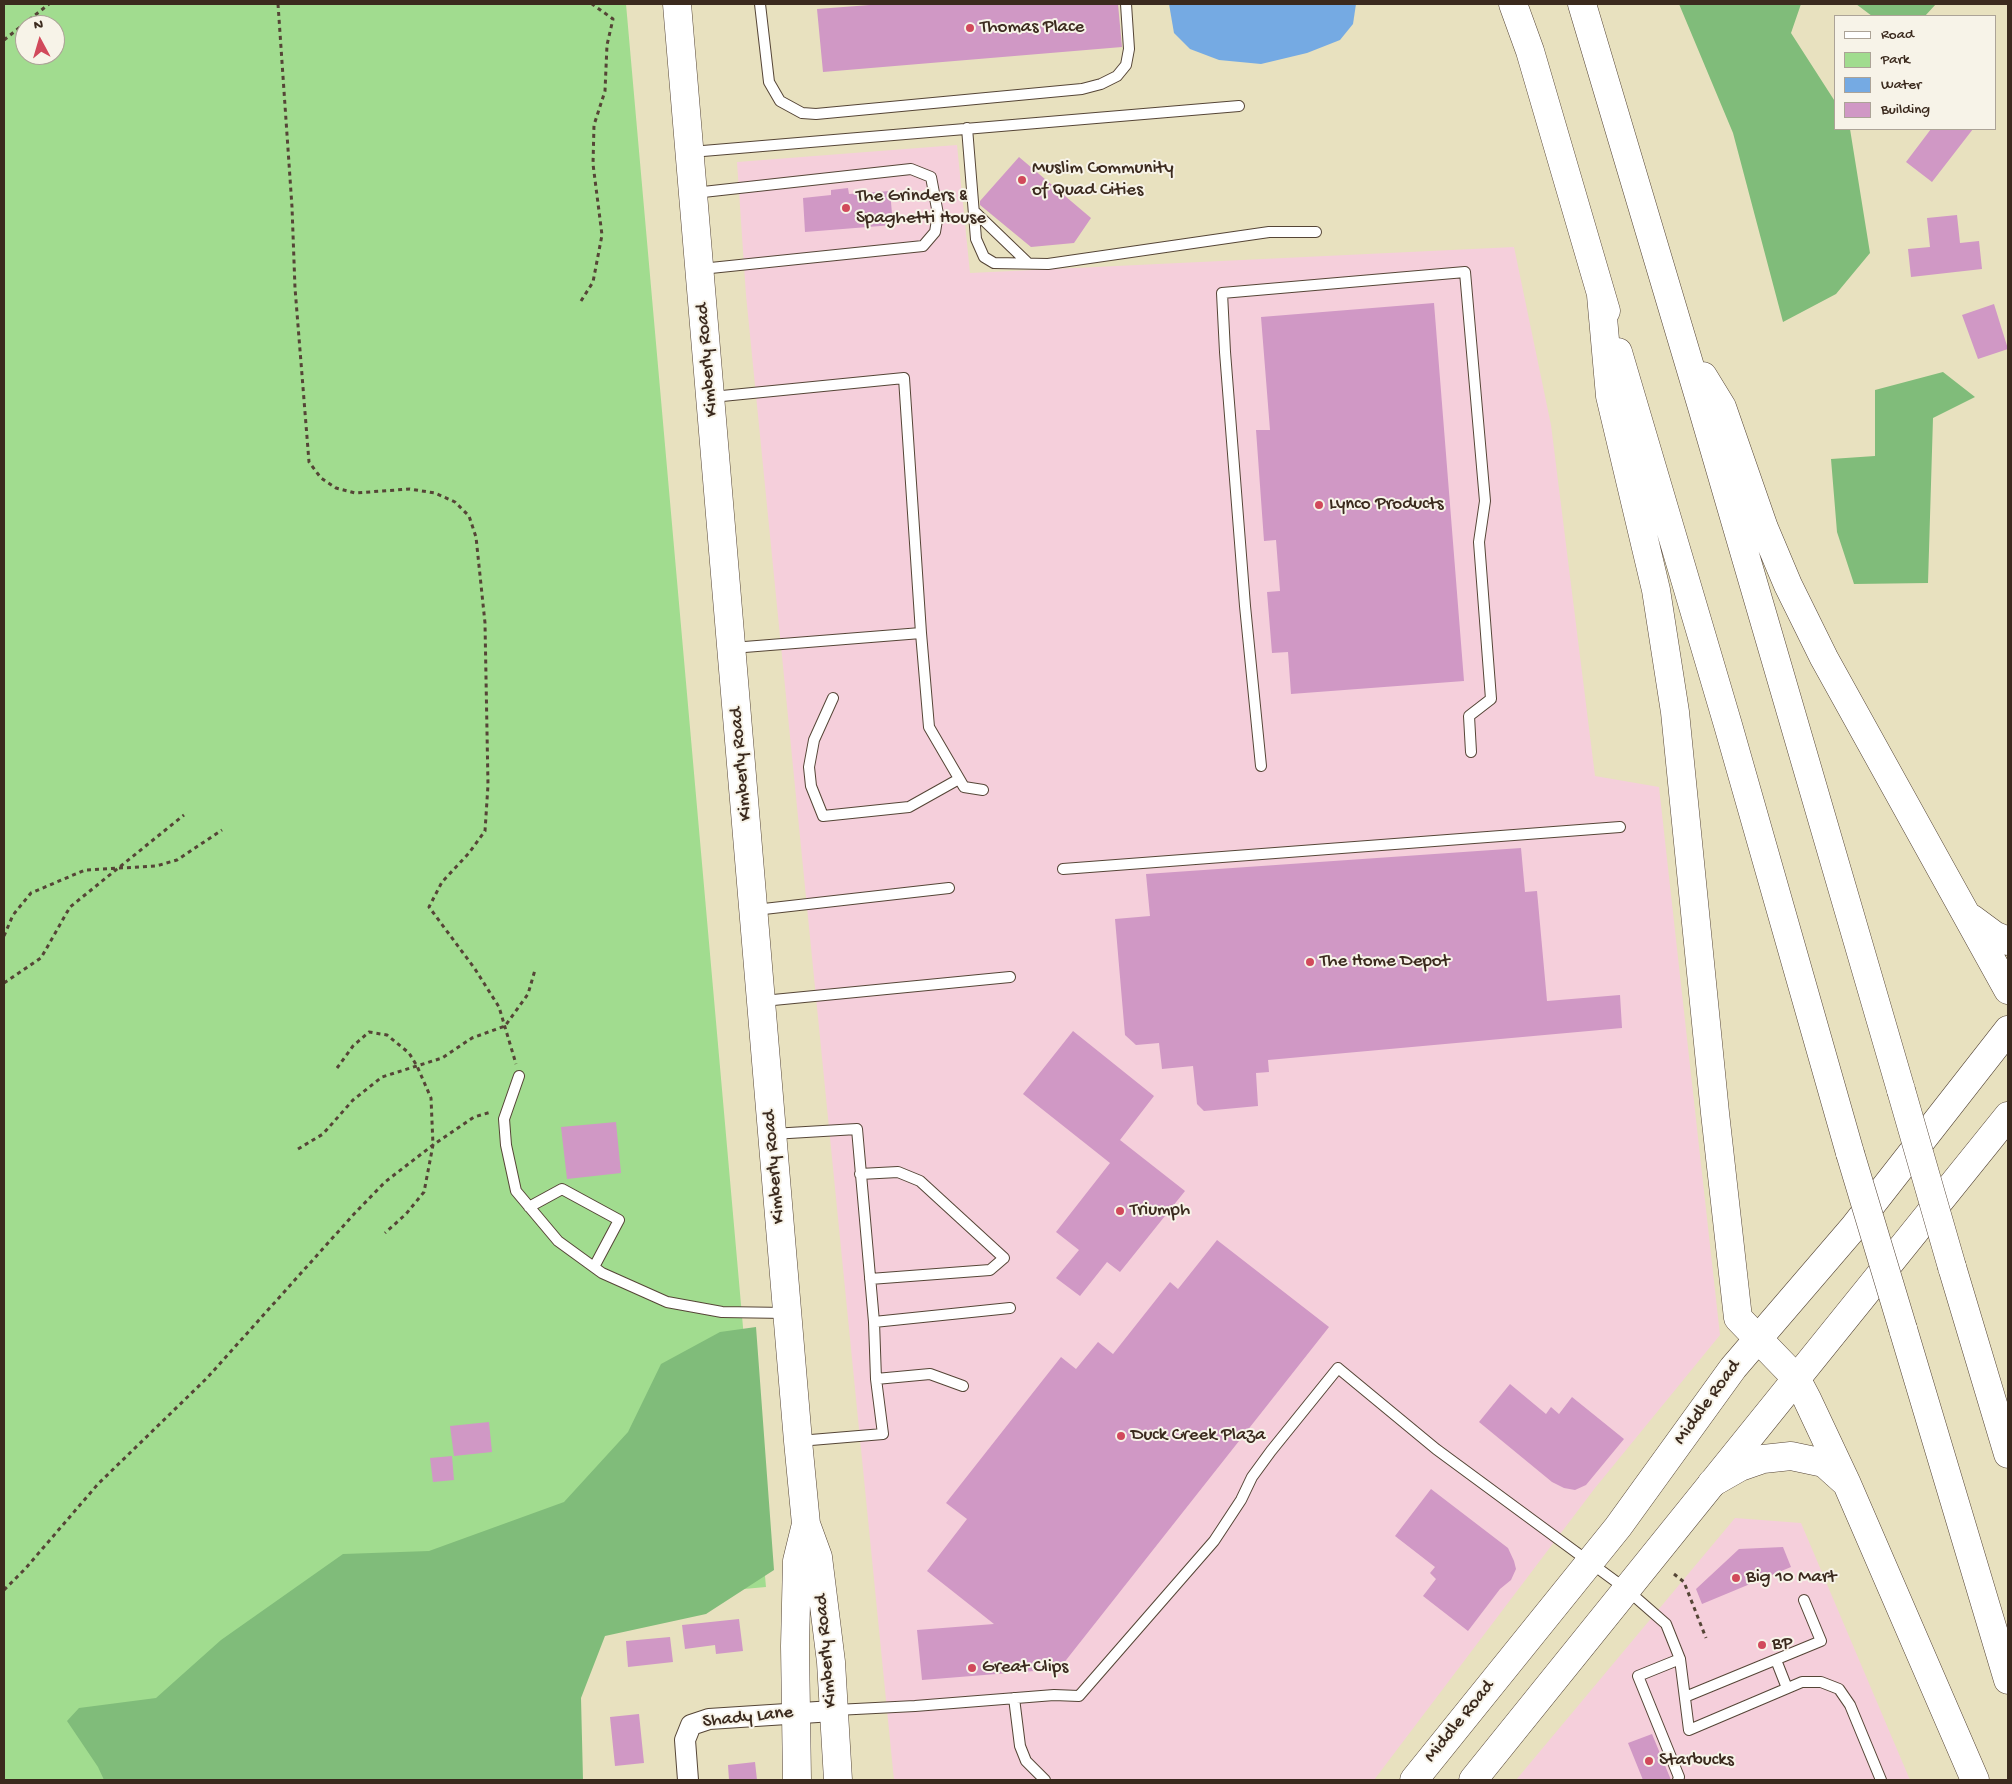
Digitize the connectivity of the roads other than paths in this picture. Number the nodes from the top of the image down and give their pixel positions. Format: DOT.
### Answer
graph roads {
  1 [pos="680,4"];
  2 [pos="760,4"];
  3 [pos="1126,4"];
  4 [pos="1513,4"];
  5 [pos="1582,4"];
  6 [pos="1239,106"];
  7 [pos="967,128"];
  8 [pos="690,152"];
  9 [pos="694,193"];
  10 [pos="974,211"];
  11 [pos="1316,232"];
  12 [pos="1027,262"];
  13 [pos="700,270"];
  14 [pos="1601,295"];
  15 [pos="1683,343"];
  16 [pos="711,397"];
  17 [pos="921,633"];
  18 [pos="732,648"];
  19 [pos="833,698"];
  20 [pos="1471,752"];
  21 [pos="1261,766"];
  22 [pos="959,779"];
  23 [pos="983,790"];
  24 [pos="1620,826"];
  25 [pos="1063,869"];
  26 [pos="950,888"];
  27 [pos="755,910"];
  28 [pos="1969,917"];
  29 [pos="2008,940"];
  30 [pos="1010,977"];
  31 [pos="2008,990"];
  32 [pos="762,1001"];
  33 [pos="2008,1030"];
  34 [pos="519,1076"];
  35 [pos="2008,1116"];
  36 [pos="772,1134"];
  37 [pos="860,1174"];
  38 [pos="529,1207"];
  39 [pos="594,1267"];
  40 [pos="870,1279"];
  41 [pos="1010,1308"];
  42 [pos="788,1314"];
  43 [pos="874,1322"];
  44 [pos="1757,1339"];
  45 [pos="1796,1378"];
  46 [pos="876,1379"];
  47 [pos="963,1386"];
  48 [pos="798,1441"];
  49 [pos="2008,1454"];
  50 [pos="1712,1483"];
  51 [pos="1847,1484"];
  52 [pos="806,1524"];
  53 [pos="1588,1561"];
  54 [pos="1626,1589"];
  55 [pos="1804,1600"];
  56 [pos="1680,1659"];
  57 [pos="1776,1660"];
  58 [pos="2008,1680"];
  59 [pos="1787,1688"];
  60 [pos="1685,1697"];
  61 [pos="1014,1698"];
  62 [pos="832,1711"];
  63 [pos="796,1712"];
  64 [pos="688,1780"];
  65 [pos="796,1780"];
  66 [pos="838,1780"];
  67 [pos="1045,1780"];
  68 [pos="1414,1780"];
  69 [pos="1473,1780"];
  70 [pos="1678,1780"];
  71 [pos="1881,1780"];
  72 [pos="1975,1780"];
  1 -- 8 [label="main road, Kimberly Road"];
  2 -- 3 [label="lane"];
  4 -- 14 [label="main road"];
  5 -- 15 [label="main road"];
  6 -- 7 [label="lane"];
  7 -- 8 [label="lane"];
  7 -- 10 [label="lane"];
  8 -- 9 [label="main road, Kimberly Road"];
  9 -- 13 [label="main road, Kimberly Road"];
  9 -- 13 [label="lane"];
  10 -- 12 [label="lane"];
  10 -- 12 [label="lane"];
  11 -- 12 [label="lane"];
  13 -- 16 [label="main road, Kimberly Road"];
  14 -- 44 [label="main road"];
  14 -- 58 [label="main road, bridge"];
  15 -- 28 [label="main road"];
  15 -- 49 [label="main road, bridge"];
  16 -- 17 [label="lane"];
  16 -- 18 [label="main road, Kimberly Road"];
  17 -- 18 [label="lane"];
  17 -- 22 [label="lane"];
  18 -- 27 [label="main road, Kimberly Road"];
  19 -- 22 [label="lane"];
  20 -- 21 [label="lane"];
  22 -- 23 [label="lane"];
  24 -- 25 [label="lane"];
  26 -- 27 [label="lane"];
  27 -- 32 [label="main road, Kimberly Road"];
  28 -- 29 [label="main road"];
  28 -- 31 [label="main road"];
  30 -- 32 [label="lane"];
  32 -- 36 [label="main road, Kimberly Road"];
  33 -- 44 [label="main road, Middle Road"];
  34 -- 38 [label="lane"];
  35 -- 45 [label="main road"];
  36 -- 37 [label="lane"];
  36 -- 42 [label="main road, Kimberly Road"];
  37 -- 40 [label="lane"];
  37 -- 40 [label="lane"];
  38 -- 39 [label="lane"];
  38 -- 39 [label="lane"];
  39 -- 42 [label="lane"];
  40 -- 43 [label="lane"];
  41 -- 43 [label="lane"];
  42 -- 48 [label="main road, Kimberly Road"];
  43 -- 46 [label="lane"];
  44 -- 45 [label="main road"];
  44 -- 53 [label="main road, Middle Road"];
  45 -- 50 [label="main road"];
  45 -- 51 [label="main road"];
  46 -- 47 [label="lane"];
  46 -- 48 [label="lane"];
  48 -- 52 [label="main road, Kimberly Road"];
  50 -- 51 [label="main road"];
  50 -- 54 [label="main road"];
  51 -- 72 [label="main road"];
  52 -- 62 [label="main road, Kimberly Road"];
  52 -- 63 [label="main road, Kimberly Road"];
  53 -- 54 [label="lane"];
  53 -- 61 [label="lane"];
  53 -- 68 [label="main road, Middle Road"];
  54 -- 56 [label="lane"];
  54 -- 69 [label="main road"];
  55 -- 57 [label="lane"];
  56 -- 60 [label="lane"];
  56 -- 70 [label="lane"];
  57 -- 59 [label="lane"];
  57 -- 60 [label="lane"];
  59 -- 60 [label="lane"];
  59 -- 71 [label="lane"];
  61 -- 62 [label="lane"];
  61 -- 67 [label="lane"];
  62 -- 63 [label="street, Shady Lane"];
  62 -- 66 [label="main road, Kimberly Road"];
  63 -- 64 [label="street, Shady Lane"];
  63 -- 65 [label="main road, Kimberly Road"];
}
